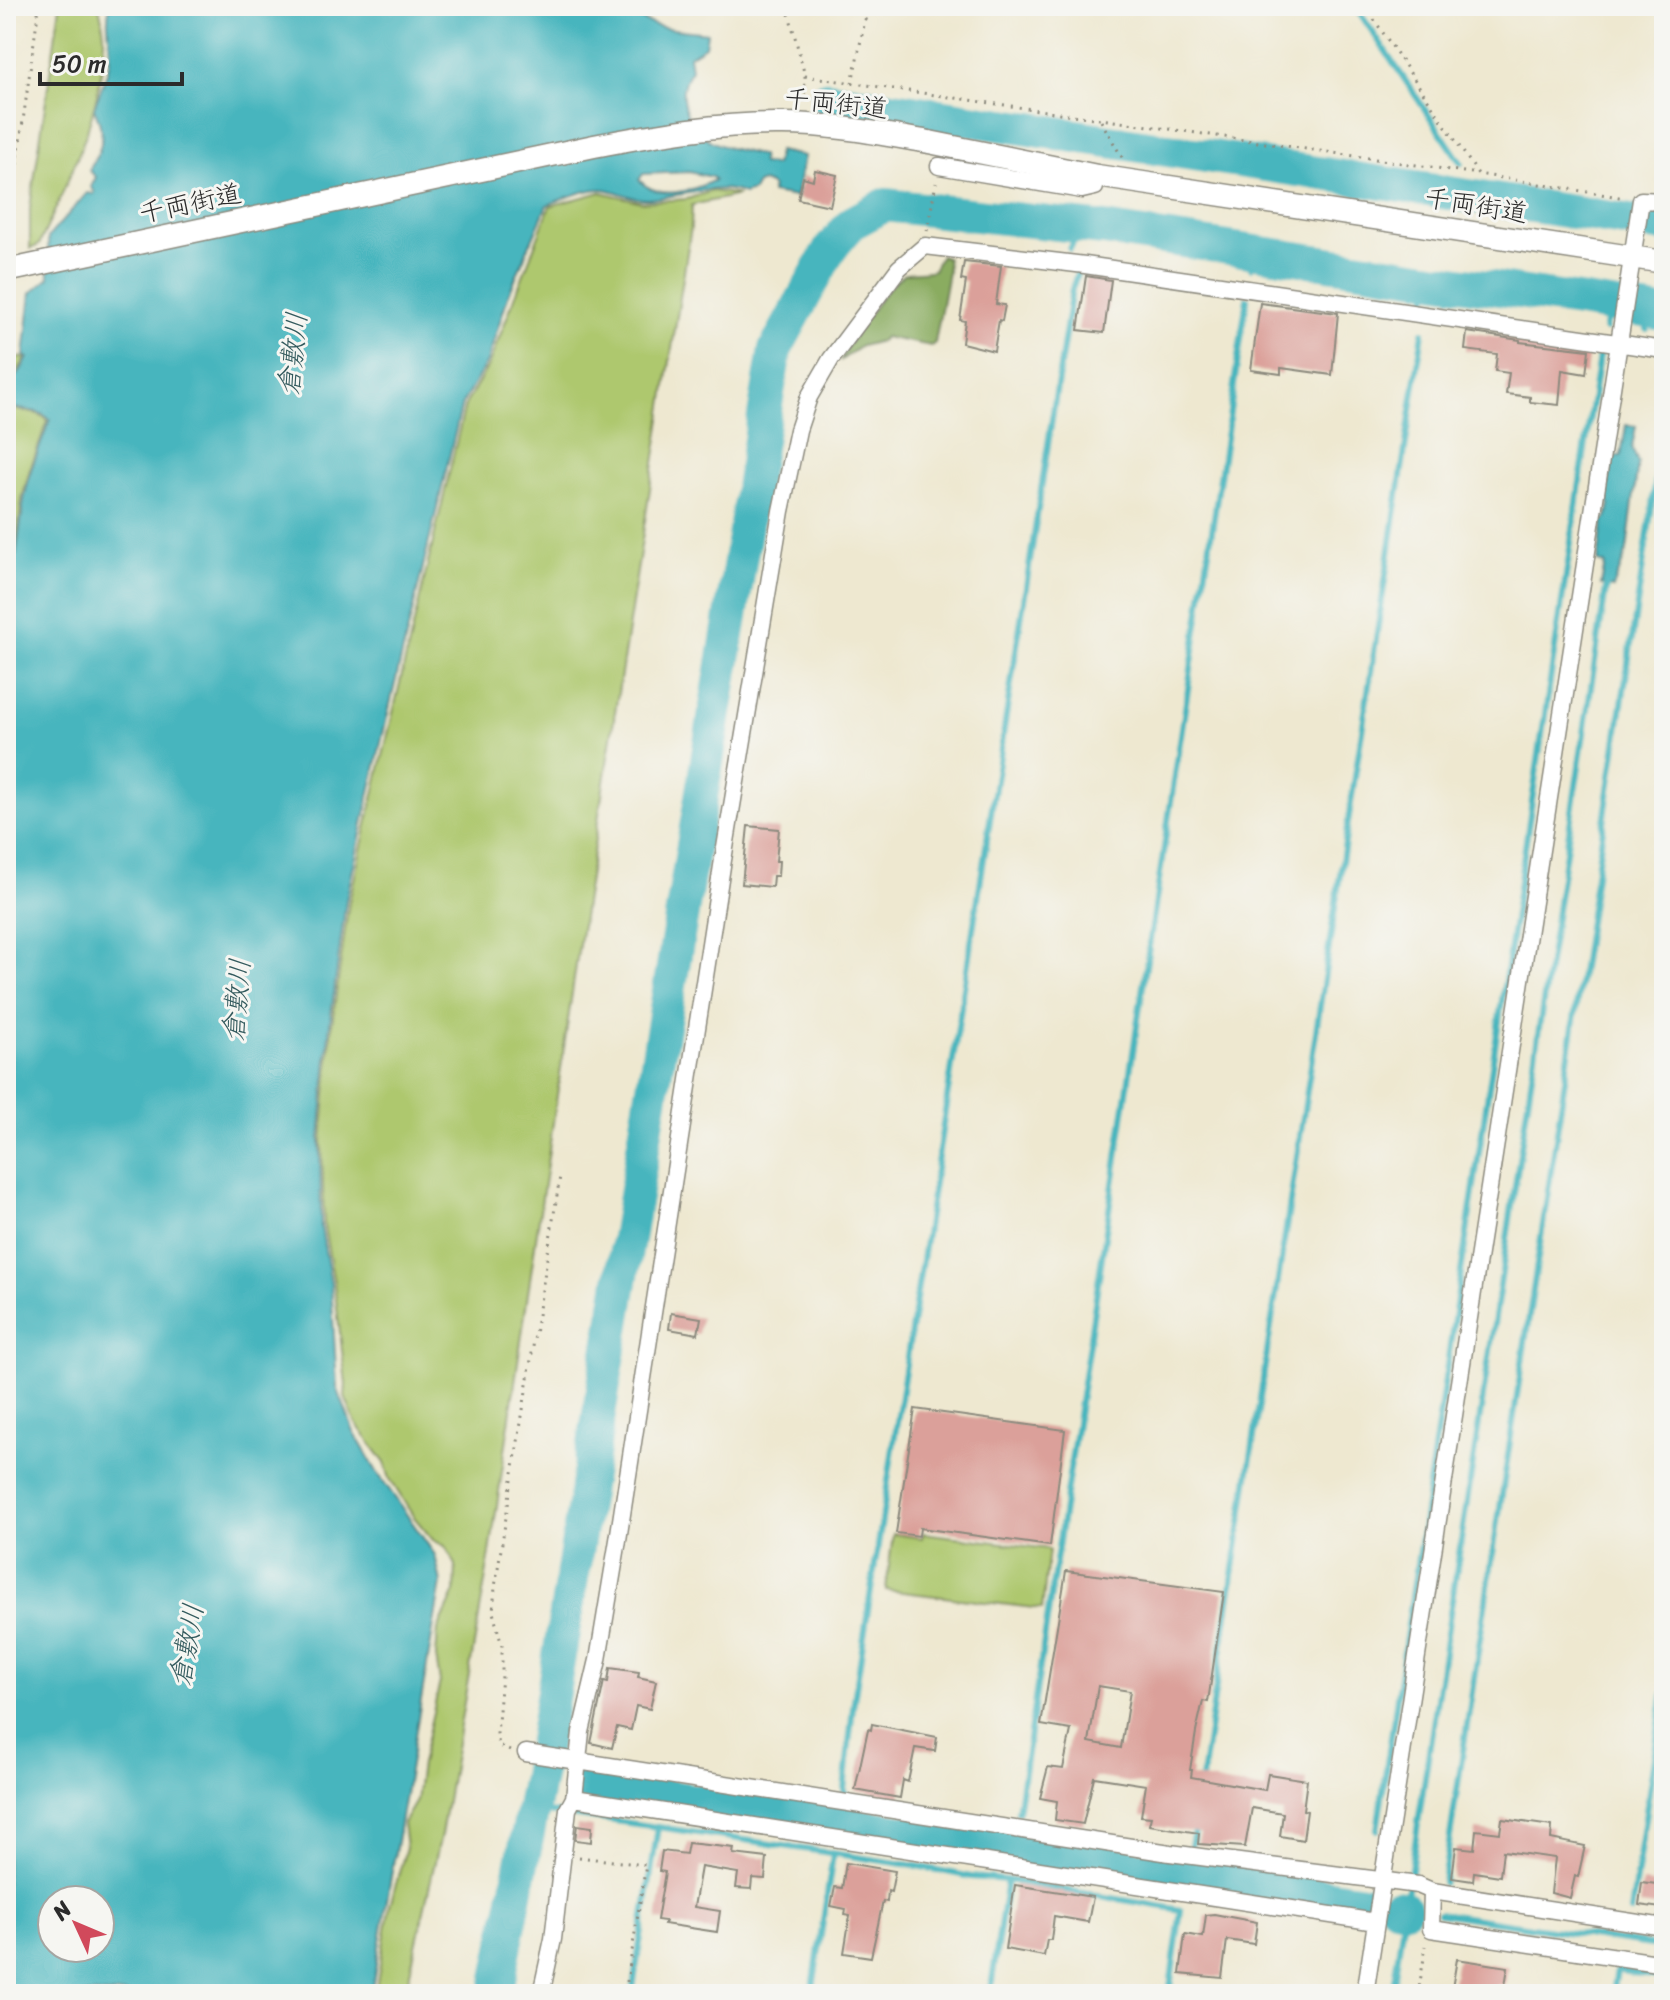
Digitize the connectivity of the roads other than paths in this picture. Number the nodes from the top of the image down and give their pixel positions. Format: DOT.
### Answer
graph roads {
  1 [pos="938,169"];
  2 [pos="1097,176"];
  3 [pos="1664,201"];
  4 [pos="1634,248"];
  5 [pos="1664,262"];
  6 [pos="6,271"];
  7 [pos="1620,339"];
  8 [pos="1664,350"];
  9 [pos="526,1753"];
  10 [pos="578,1761"];
  11 [pos="570,1808"];
  12 [pos="1408,1885"];
  13 [pos="1376,1922"];
  14 [pos="1664,1927"];
  15 [pos="1664,1964"];
  16 [pos="541,1994"];
  17 [pos="1365,1994"];
  1 -- 2 [label="street"];
  2 -- 4 [label="street, 千両街道"];
  2 -- 6 [label="street, 千両街道, bridge"];
  3 -- 4 [label="street"];
  4 -- 5 [label="street, 千両街道"];
  4 -- 7 [label="street"];
  7 -- 8 [label="street"];
  7 -- 10 [label="street"];
  7 -- 12 [label="street"];
  9 -- 10 [label="street"];
  10 -- 11 [label="street"];
  10 -- 12 [label="street"];
  11 -- 13 [label="street"];
  11 -- 16 [label="street"];
  12 -- 13 [label="street"];
  12 -- 14 [label="street"];
  12 -- 15 [label="street"];
  13 -- 17 [label="street"];
}
